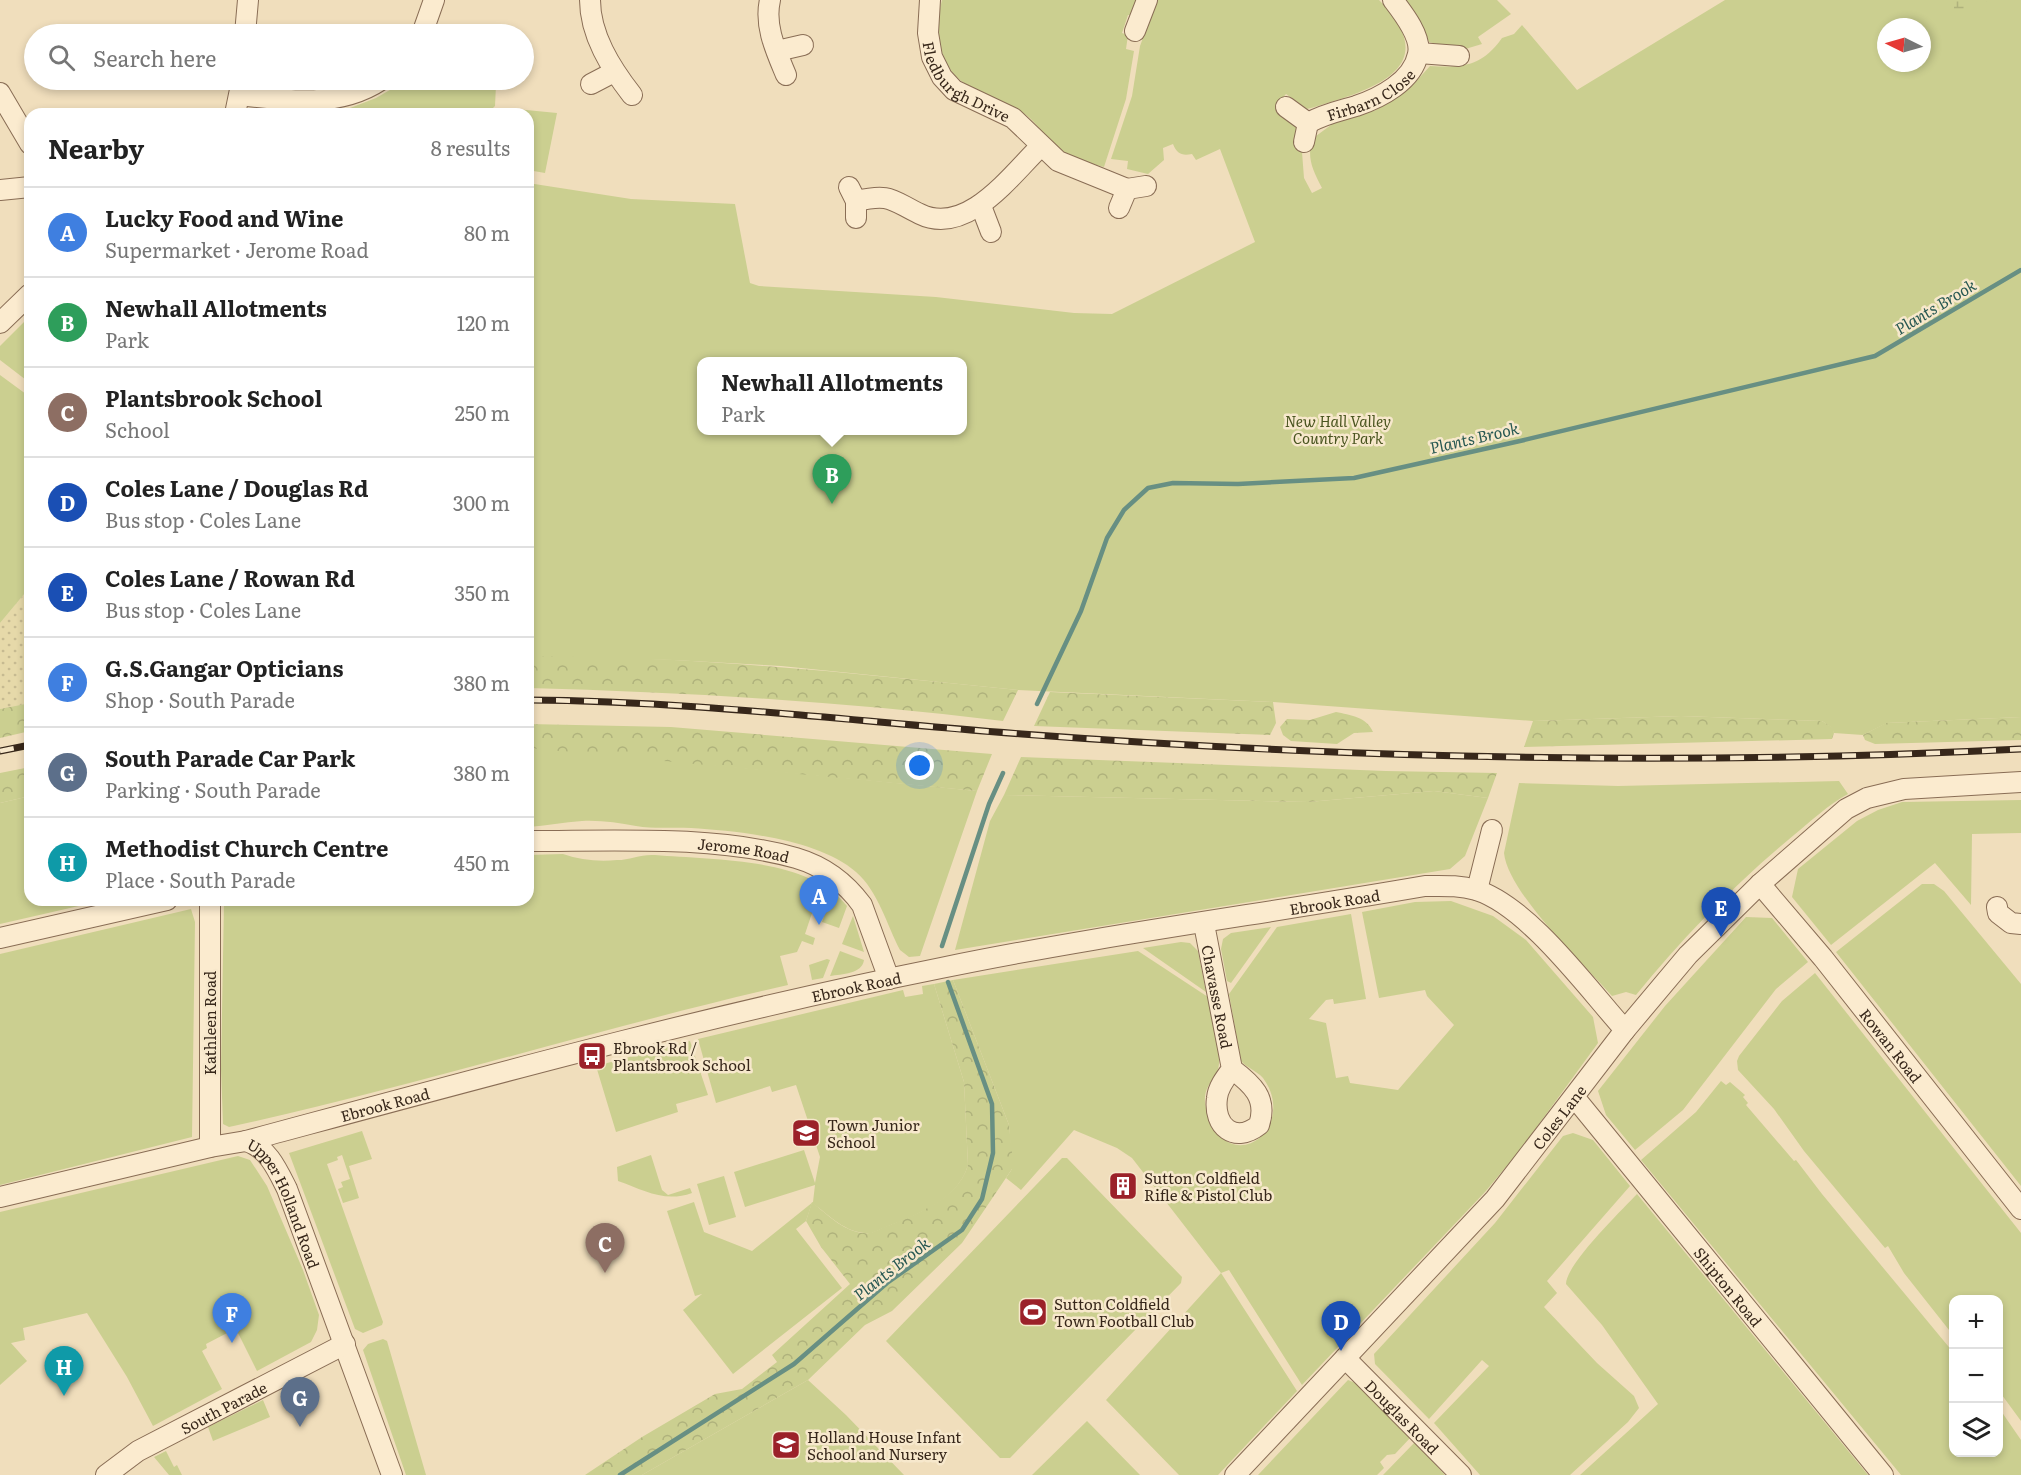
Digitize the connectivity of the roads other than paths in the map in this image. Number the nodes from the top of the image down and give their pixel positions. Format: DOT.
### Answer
graph roads {
  1 [pos="248,0"];
  2 [pos="434,0"];
  3 [pos="590,0"];
  4 [pos="770,0"];
  5 [pos="930,0"];
  6 [pos="1147,0"];
  7 [pos="1393,0"];
  8 [pos="246,24"];
  9 [pos="426,24"];
  10 [pos="1135,31"];
  11 [pos="803,45"];
  12 [pos="777,51"];
  13 [pos="1419,53"];
  14 [pos="1459,56"];
  15 [pos="614,72"];
  16 [pos="786,75"];
  17 [pos="591,84"];
  18 [pos="240,90"];
  19 [pos="255,90"];
  20 [pos="361,90"];
  21 [pos="0,93"];
  22 [pos="632,95"];
  23 [pos="339,106"];
  24 [pos="1286,106"];
  25 [pos="236,108"];
  26 [pos="1308,123"];
  27 [pos="24,134"];
  28 [pos="1304,142"];
  29 [pos="1040,147"];
  30 [pos="24,188"];
  31 [pos="0,190"];
  32 [pos="854,202"];
  33 [pos="981,206"];
  34 [pos="1119,208"];
  35 [pos="991,232"];
  36 [pos="24,300"];
  37 [pos="0,323"];
  38 [pos="2021,782"];
  39 [pos="1492,830"];
  40 [pos="534,841"];
  41 [pos="1760,884"];
  42 [pos="1477,890"];
  43 [pos="141,906"];
  44 [pos="210,906"];
  45 [pos="1998,907"];
  46 [pos="1204,924"];
  47 [pos="2021,924"];
  48 [pos="0,938"];
  49 [pos="889,979"];
  50 [pos="1625,1030"];
  51 [pos="1232,1069"];
  52 [pos="1575,1098"];
  53 [pos="246,1141"];
  54 [pos="210,1147"];
  55 [pos="0,1197"];
  56 [pos="2021,1209"];
  57 [pos="345,1344"];
  58 [pos="1346,1358"];
  59 [pos="106,1475"];
  60 [pos="392,1475"];
  61 [pos="1235,1475"];
  62 [pos="1461,1475"];
  63 [pos="1883,1475"];
  1 -- 8 [label="street"];
  2 -- 9 [label="street"];
  3 -- 15 [label="street"];
  4 -- 12 [label="street"];
  5 -- 29 [label="street, Fledburgh Drive"];
  6 -- 10 [label="street"];
  7 -- 13 [label="street, Firbarn Close"];
  11 -- 12 [label="street"];
  12 -- 16 [label="street"];
  13 -- 14 [label="street, Firbarn Close"];
  13 -- 26 [label="street, Firbarn Close"];
  15 -- 17 [label="street"];
  15 -- 22 [label="street"];
  18 -- 25 [label="street"];
  19 -- 23 [label="street"];
  20 -- 23 [label="street"];
  21 -- 27 [label="street"];
  24 -- 26 [label="street, Firbarn Close"];
  26 -- 28 [label="street, Firbarn Close"];
  29 -- 33 [label="street"];
  29 -- 34 [label="street, Fledburgh Drive"];
  30 -- 31 [label="street"];
  32 -- 33 [label="street"];
  33 -- 35 [label="street"];
  36 -- 37 [label="street"];
  38 -- 41 [label="street, Coles Lane"];
  39 -- 42 [label="street"];
  40 -- 49 [label="street, Jerome Road"];
  41 -- 50 [label="street, Coles Lane"];
  41 -- 56 [label="street, Rowan Road"];
  42 -- 46 [label="street, Ebrook Road"];
  42 -- 50 [label="street, Ebrook Road"];
  43 -- 48 [label="street"];
  44 -- 54 [label="street, Kathleen Road"];
  45 -- 47 [label="street"];
  46 -- 49 [label="street, Ebrook Road"];
  46 -- 51 [label="street, Chavasse Road"];
  49 -- 53 [label="street, Ebrook Road"];
  50 -- 52 [label="street, Coles Lane"];
  52 -- 58 [label="street, Coles Lane"];
  52 -- 63 [label="street, Shipton Road"];
  53 -- 54 [label="street, Upper Holland Road"];
  53 -- 57 [label="street, Upper Holland Road"];
  54 -- 55 [label="street, Upper Holland Road"];
  57 -- 59 [label="street, South Parade"];
  57 -- 60 [label="street, Upper Holland Road"];
  58 -- 61 [label="street, Coles Lane"];
  58 -- 62 [label="street, Douglas Road"];
}
